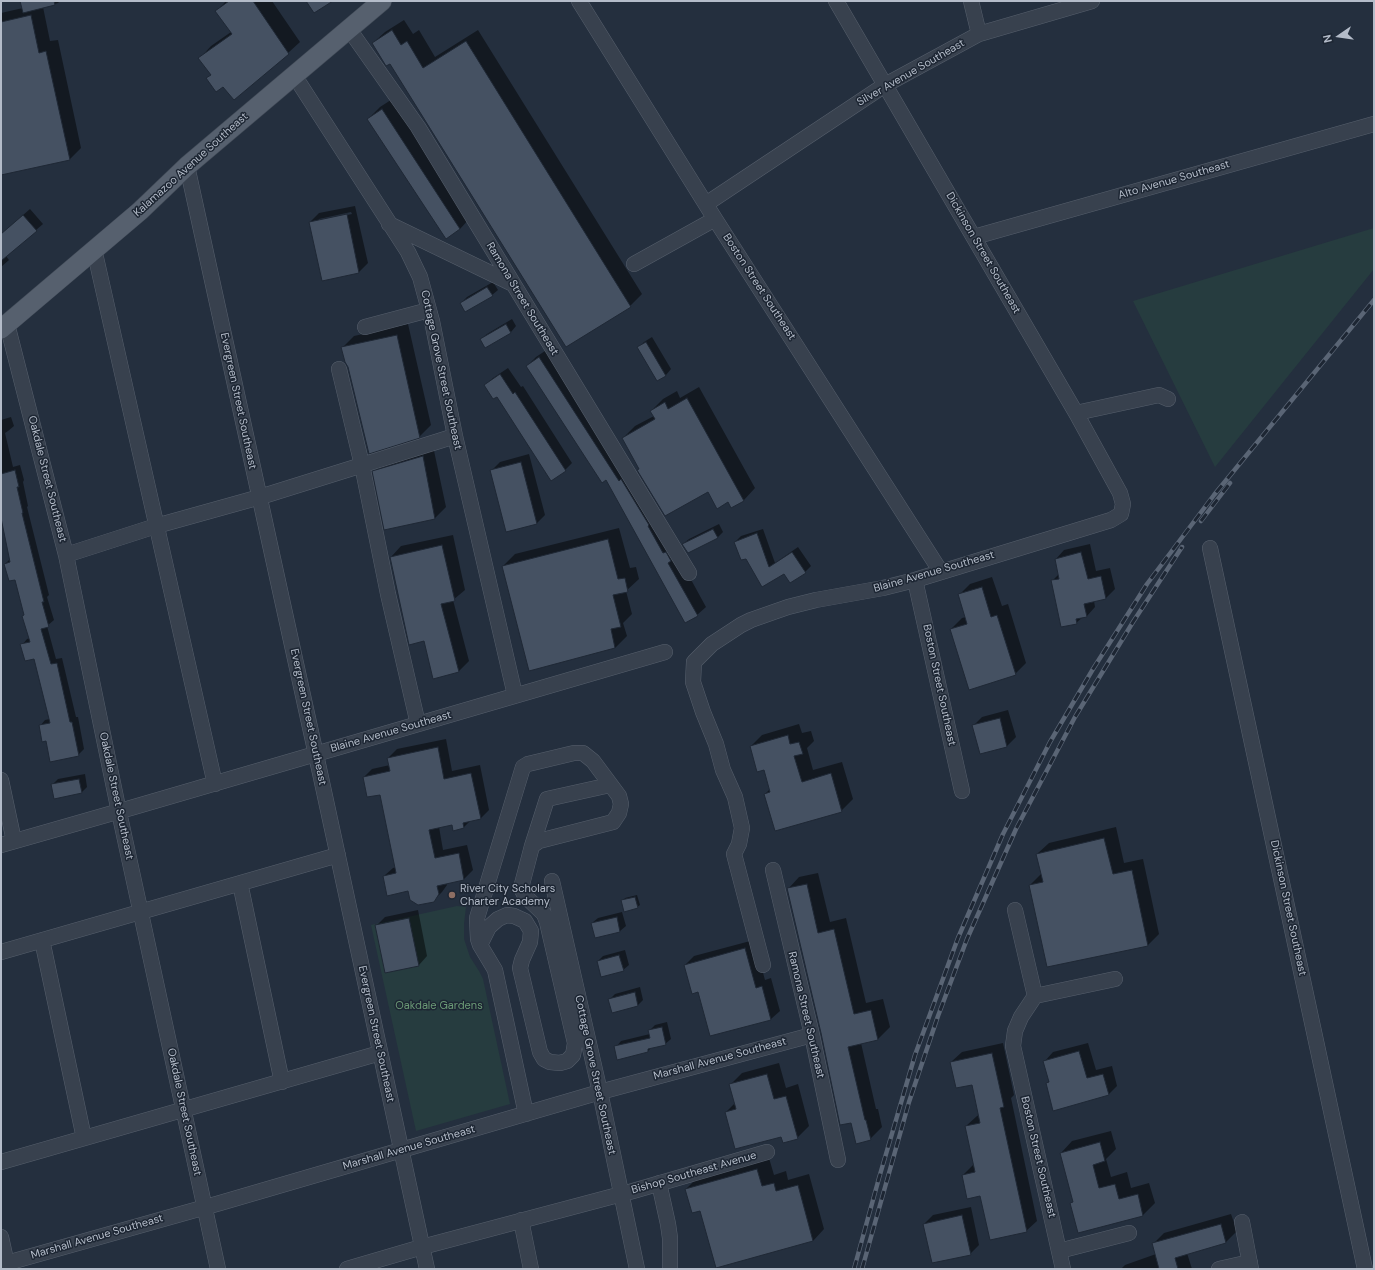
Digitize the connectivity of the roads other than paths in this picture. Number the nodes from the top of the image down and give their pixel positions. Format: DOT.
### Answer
graph roads {
  1 [pos="382,1"];
  2 [pos="579,1"];
  3 [pos="836,1"];
  4 [pos="971,1"];
  5 [pos="1092,1"];
  6 [pos="350,29"];
  7 [pos="979,34"];
  8 [pos="294,75"];
  9 [pos="885,85"];
  10 [pos="1374,124"];
  11 [pos="187,166"];
  12 [pos="706,204"];
  13 [pos="715,219"];
  14 [pos="388,223"];
  15 [pos="974,237"];
  16 [pos="94,249"];
  17 [pos="634,264"];
  18 [pos="513,284"];
  19 [pos="429,310"];
  20 [pos="4,326"];
  21 [pos="364,327"];
  22 [pos="339,369"];
  23 [pos="1168,399"];
  24 [pos="1076,413"];
  25 [pos="455,436"];
  26 [pos="362,465"];
  27 [pos="260,497"];
  28 [pos="1122,508"];
  29 [pos="156,526"];
  30 [pos="1210,548"];
  31 [pos="66,555"];
  32 [pos="941,572"];
  33 [pos="689,573"];
  34 [pos="915,580"];
  35 [pos="665,652"];
  36 [pos="515,695"];
  37 [pos="418,724"];
  38 [pos="316,754"];
  39 [pos="1,780"];
  40 [pos="215,784"];
  41 [pos="610,785"];
  42 [pos="962,791"];
  43 [pos="119,812"];
  44 [pos="7,843"];
  45 [pos="532,846"];
  46 [pos="338,855"];
  47 [pos="773,870"];
  48 [pos="552,881"];
  49 [pos="240,883"];
  50 [pos="1015,910"];
  51 [pos="141,912"];
  52 [pos="42,940"];
  53 [pos="480,945"];
  54 [pos="1,952"];
  55 [pos="763,966"];
  56 [pos="1115,979"];
  57 [pos="1035,996"];
  58 [pos="812,1035"];
  59 [pos="380,1053"];
  60 [pos="282,1082"];
  61 [pos="600,1092"];
  62 [pos="183,1110"];
  63 [pos="526,1114"];
  64 [pos="84,1138"];
  65 [pos="401,1150"];
  66 [pos="767,1152"];
  67 [pos="838,1160"];
  68 [pos="1,1162"];
  69 [pos="659,1183"];
  70 [pos="621,1194"];
  71 [pos="204,1207"];
  72 [pos="521,1220"];
  73 [pos="1242,1222"];
  74 [pos="1129,1233"];
  75 [pos="1,1237"];
  76 [pos="422,1247"];
  77 [pos="1059,1251"];
  78 [pos="1251,1265"];
  79 [pos="7,1266"];
  80 [pos="218,1269"];
  81 [pos="347,1269"];
  82 [pos="427,1269"];
  83 [pos="531,1269"];
  84 [pos="637,1269"];
  85 [pos="670,1269"];
  86 [pos="1063,1269"];
  87 [pos="1218,1269"];
  88 [pos="1365,1269"];
  1 -- 6 [label="main road, Kalamazoo Avenue Southeast"];
  2 -- 12 [label="street, Boston Street Southeast"];
  3 -- 9 [label="street, Dickinson Street Southeast"];
  4 -- 7 [label="street"];
  5 -- 7 [label="street, Silver Avenue Southeast"];
  6 -- 8 [label="main road, Kalamazoo Avenue Southeast"];
  6 -- 18 [label="street, Ramona Street Southeast"];
  7 -- 9 [label="street, Silver Avenue Southeast"];
  8 -- 11 [label="main road, Kalamazoo Avenue Southeast"];
  8 -- 14 [label="street, Cottage Grove Street Southeast"];
  9 -- 12 [label="street, Silver Avenue Southeast"];
  9 -- 15 [label="street, Dickinson Street Southeast"];
  10 -- 15 [label="street, Alto Avenue Southeast"];
  11 -- 16 [label="main road, Kalamazoo Avenue Southeast"];
  11 -- 27 [label="street, Evergreen Street Southeast"];
  12 -- 13 [label="street, Boston Street Southeast"];
  13 -- 17 [label="street"];
  13 -- 32 [label="street, Boston Street Southeast"];
  14 -- 18 [label="street"];
  14 -- 19 [label="street, Cottage Grove Street Southeast"];
  15 -- 24 [label="street, Dickinson Street Southeast"];
  16 -- 20 [label="main road, Kalamazoo Avenue Southeast"];
  16 -- 29 [label="street"];
  18 -- 33 [label="street, Ramona Street Southeast"];
  19 -- 21 [label="street"];
  19 -- 25 [label="street, Cottage Grove Street Southeast"];
  20 -- 31 [label="street, Oakdale Street Southeast"];
  22 -- 26 [label="street"];
  23 -- 24 [label="street"];
  24 -- 28 [label="street, Dickinson Street Southeast"];
  25 -- 26 [label="street"];
  25 -- 36 [label="street, Cottage Grove Street Southeast"];
  26 -- 27 [label="street"];
  26 -- 37 [label="street"];
  27 -- 29 [label="street"];
  27 -- 38 [label="street, Evergreen Street Southeast"];
  28 -- 32 [label="street, Blaine Avenue Southeast"];
  29 -- 31 [label="street"];
  29 -- 40 [label="street"];
  30 -- 88 [label="street, Dickinson Street Southeast"];
  31 -- 43 [label="street, Oakdale Street Southeast"];
  32 -- 34 [label="street, Blaine Avenue Southeast"];
  34 -- 42 [label="street, Boston Street Southeast"];
  34 -- 55 [label="street, Blaine Avenue Southeast"];
  35 -- 36 [label="street, Blaine Avenue Southeast"];
  36 -- 37 [label="street, Blaine Avenue Southeast"];
  37 -- 38 [label="street, Blaine Avenue Southeast"];
  38 -- 40 [label="street, Blaine Avenue Southeast"];
  38 -- 46 [label="street, Evergreen Street Southeast"];
  39 -- 44 [label="street"];
  40 -- 43 [label="street, Blaine Avenue Southeast"];
  41 -- 45 [label="street"];
  41 -- 45 [label="street"];
  41 -- 53 [label="street"];
  43 -- 44 [label="street, Blaine Avenue Southeast"];
  43 -- 51 [label="street, Oakdale Street Southeast"];
  45 -- 53 [label="street"];
  46 -- 49 [label="street"];
  46 -- 59 [label="street, Evergreen Street Southeast"];
  47 -- 58 [label="street, Ramona Street Southeast"];
  48 -- 61 [label="street, Cottage Grove Street Southeast"];
  49 -- 51 [label="street"];
  49 -- 60 [label="street"];
  50 -- 57 [label="street"];
  51 -- 52 [label="street"];
  51 -- 62 [label="street, Oakdale Street Southeast"];
  52 -- 54 [label="street"];
  52 -- 64 [label="street"];
  53 -- 63 [label="street"];
  56 -- 57 [label="street"];
  57 -- 77 [label="street, Boston Street Southeast"];
  58 -- 61 [label="street, Marshall Avenue Southeast"];
  58 -- 67 [label="street, Ramona Street Southeast"];
  59 -- 60 [label="street"];
  59 -- 65 [label="street, Evergreen Street Southeast"];
  60 -- 62 [label="street"];
  61 -- 63 [label="street, Marshall Avenue Southeast"];
  61 -- 70 [label="street, Cottage Grove Street Southeast"];
  62 -- 64 [label="street"];
  62 -- 71 [label="street, Oakdale Street Southeast"];
  63 -- 65 [label="street, Marshall Avenue Southeast"];
  64 -- 68 [label="street"];
  65 -- 71 [label="street, Marshall Avenue Southeast"];
  65 -- 76 [label="street, Evergreen Street Southeast"];
  66 -- 69 [label="street, Bishop Southeast Avenue"];
  69 -- 70 [label="street, Bishop Southeast Avenue"];
  69 -- 85 [label="street"];
  70 -- 72 [label="street, Bishop Southeast Avenue"];
  70 -- 84 [label="street, Cottage Grove Street Southeast"];
  71 -- 79 [label="street, Marshall Avenue Southeast"];
  71 -- 80 [label="street, Oakdale Street Southeast"];
  72 -- 76 [label="street, Bishop Southeast Avenue"];
  72 -- 83 [label="street"];
  73 -- 78 [label="street"];
  74 -- 77 [label="street"];
  75 -- 79 [label="street"];
  76 -- 81 [label="street, Bishop Southeast Avenue"];
  76 -- 82 [label="street, Evergreen Street Southeast"];
  77 -- 86 [label="street, Boston Street Southeast"];
  78 -- 87 [label="street"];
}
